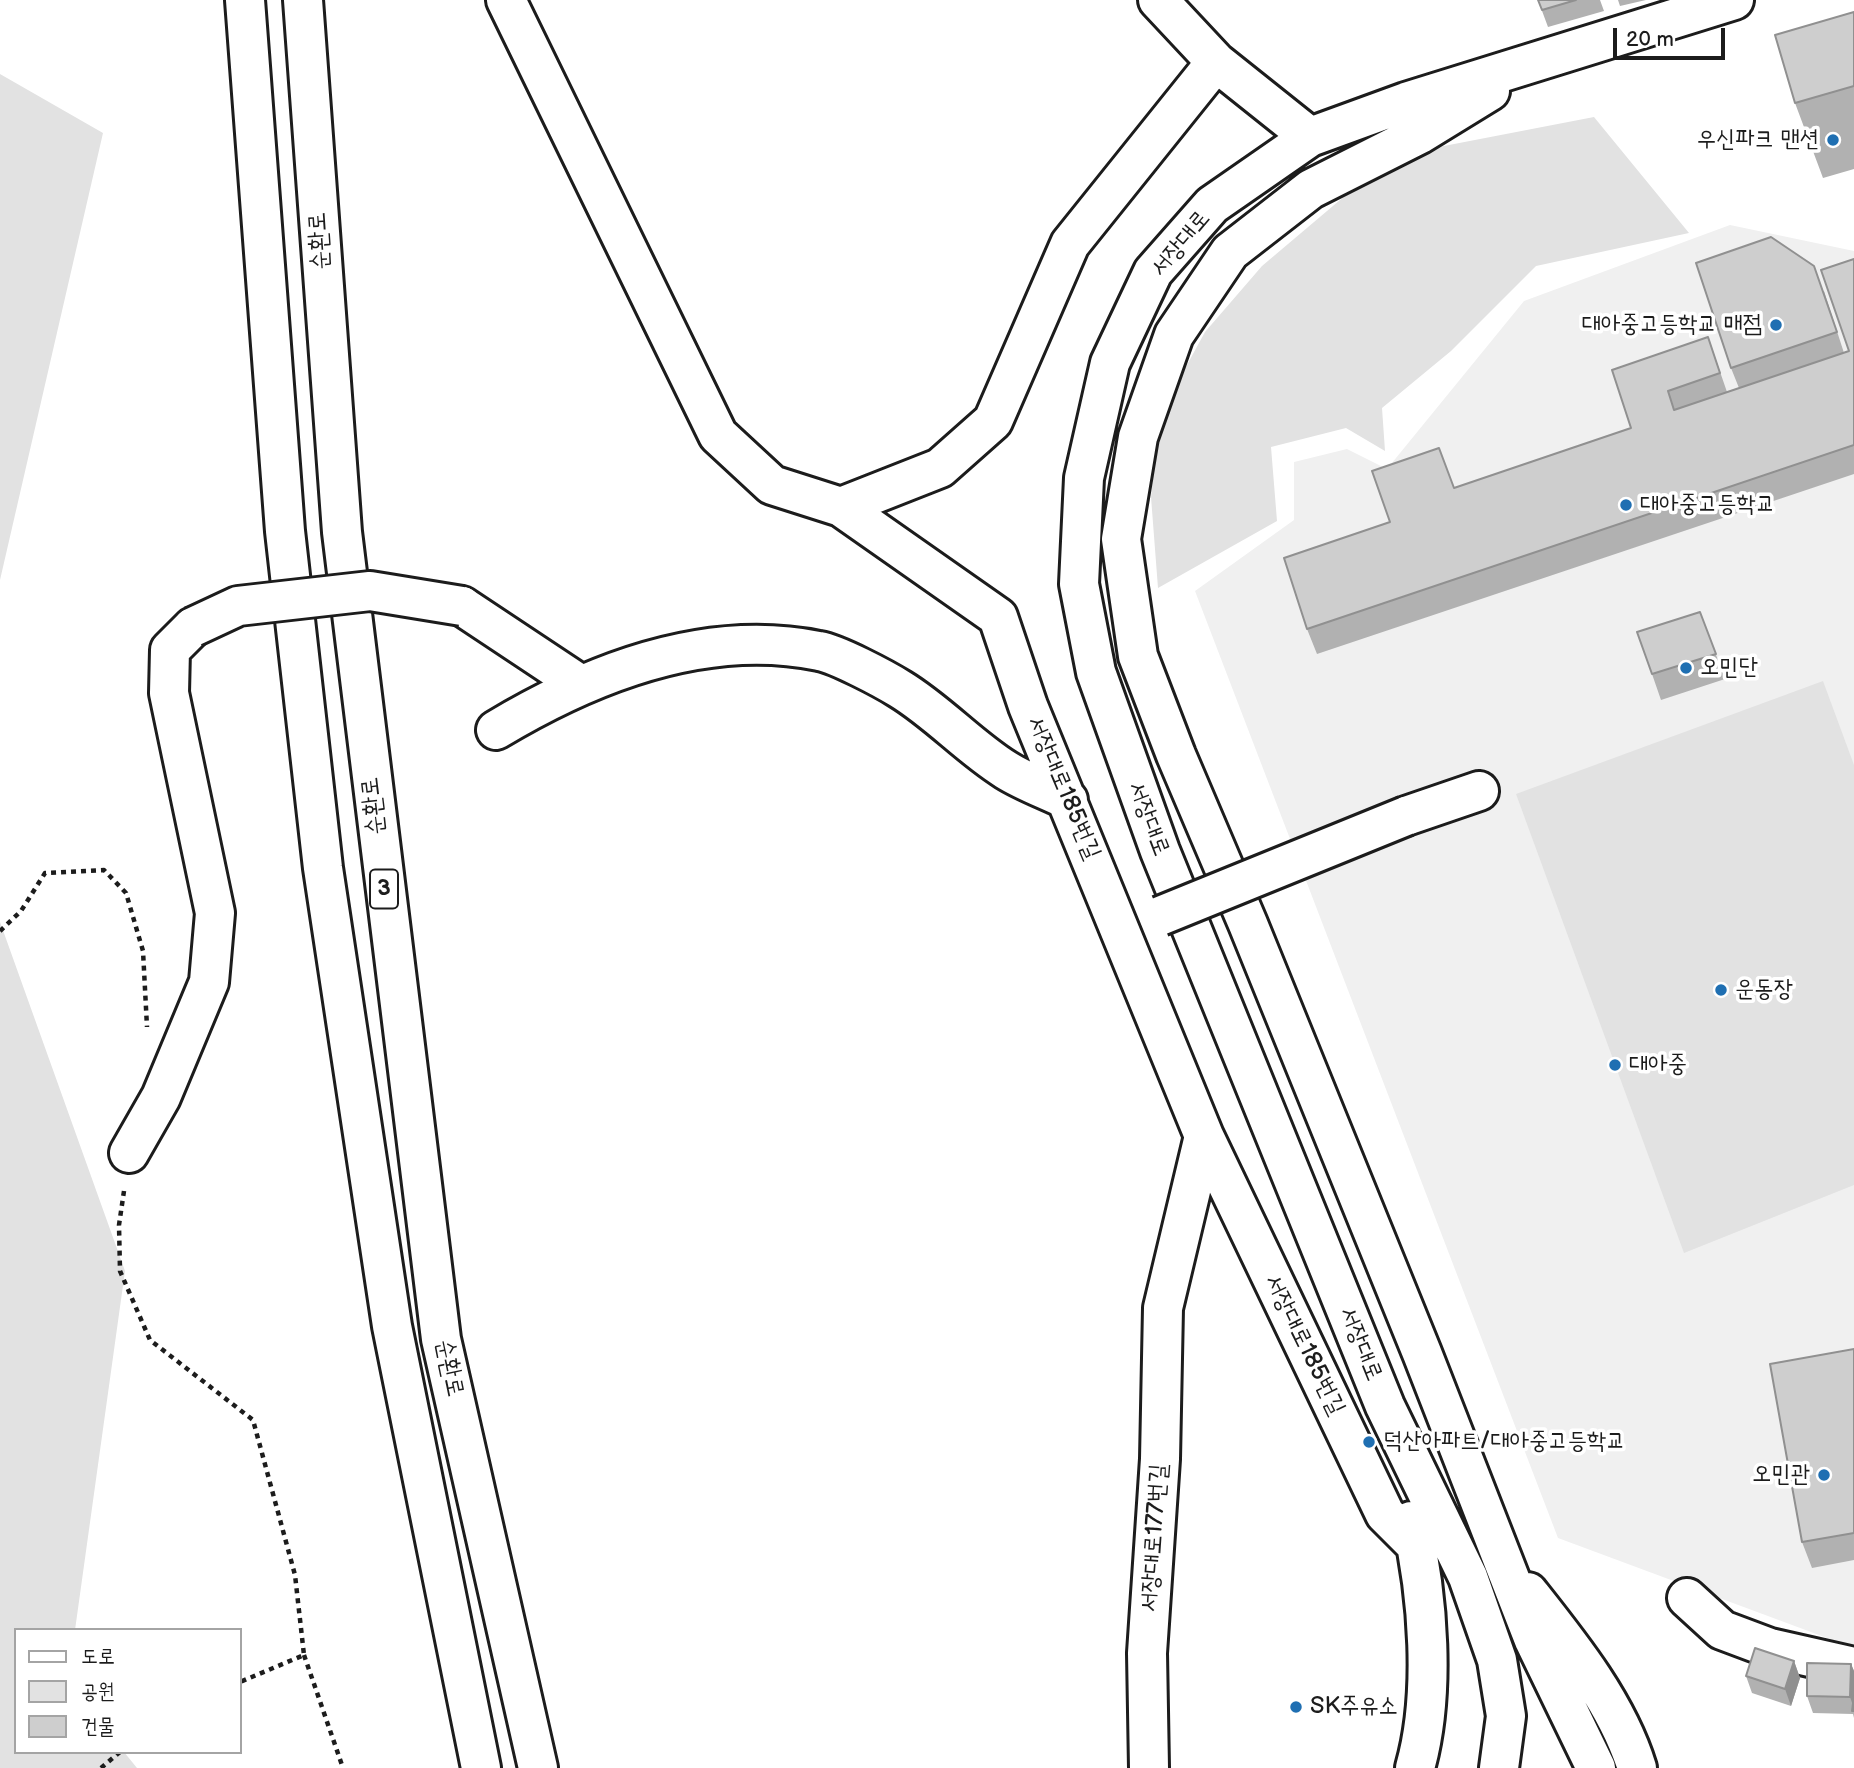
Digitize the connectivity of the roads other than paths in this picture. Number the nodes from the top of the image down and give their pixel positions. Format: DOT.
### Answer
graph roads {
  1 [pos="245,0"];
  2 [pos="303,0"];
  3 [pos="506,0"];
  4 [pos="1158,0"];
  5 [pos="1734,0"];
  6 [pos="1540,60"];
  7 [pos="1216,62"];
  8 [pos="1310,137"];
  9 [pos="841,507"];
  10 [pos="581,685"];
  11 [pos="496,730"];
  12 [pos="1479,791"];
  13 [pos="1068,800"];
  14 [pos="1124,935"];
  15 [pos="1204,1136"];
  16 [pos="129,1153"];
  17 [pos="1385,1406"];
  18 [pos="1416,1545"];
  19 [pos="1502,1558"];
  20 [pos="1687,1598"];
  21 [pos="1854,1667"];
  22 [pos="481,1768"];
  23 [pos="538,1768"];
  24 [pos="1149,1768"];
  25 [pos="1415,1768"];
  26 [pos="1499,1768"];
  27 [pos="1595,1768"];
  28 [pos="1637,1768"];
  1 -- 22 [label="main road, 순환로"];
  2 -- 23 [label="main road, 순환로 / 3"];
  3 -- 9 [label="main road, 서장대로185번길"];
  4 -- 7 [label="main road"];
  5 -- 6 [label="main road, 서장대로"];
  6 -- 8 [label="main road, 서장대로"];
  6 -- 19 [label="main road, 서장대로"];
  7 -- 8 [label="main road"];
  7 -- 9 [label="main road"];
  8 -- 17 [label="main road, 서장대로"];
  9 -- 13 [label="main road, 서장대로185번길"];
  10 -- 11 [label="main road"];
  10 -- 13 [label="main road"];
  10 -- 16 [label="main road, bridge"];
  12 -- 14 [label="main road, bridge"];
  13 -- 14 [label="main road, 서장대로185번길"];
  14 -- 15 [label="main road, 서장대로185번길"];
  15 -- 18 [label="main road, 서장대로185번길"];
  15 -- 24 [label="main road, 서장대로177번길"];
  17 -- 18 [label="main road"];
  17 -- 26 [label="main road, 서장대로"];
  18 -- 25 [label="main road"];
  19 -- 27 [label="main road, 서장대로"];
  19 -- 28 [label="main road"];
  20 -- 21 [label="main road"];
}
